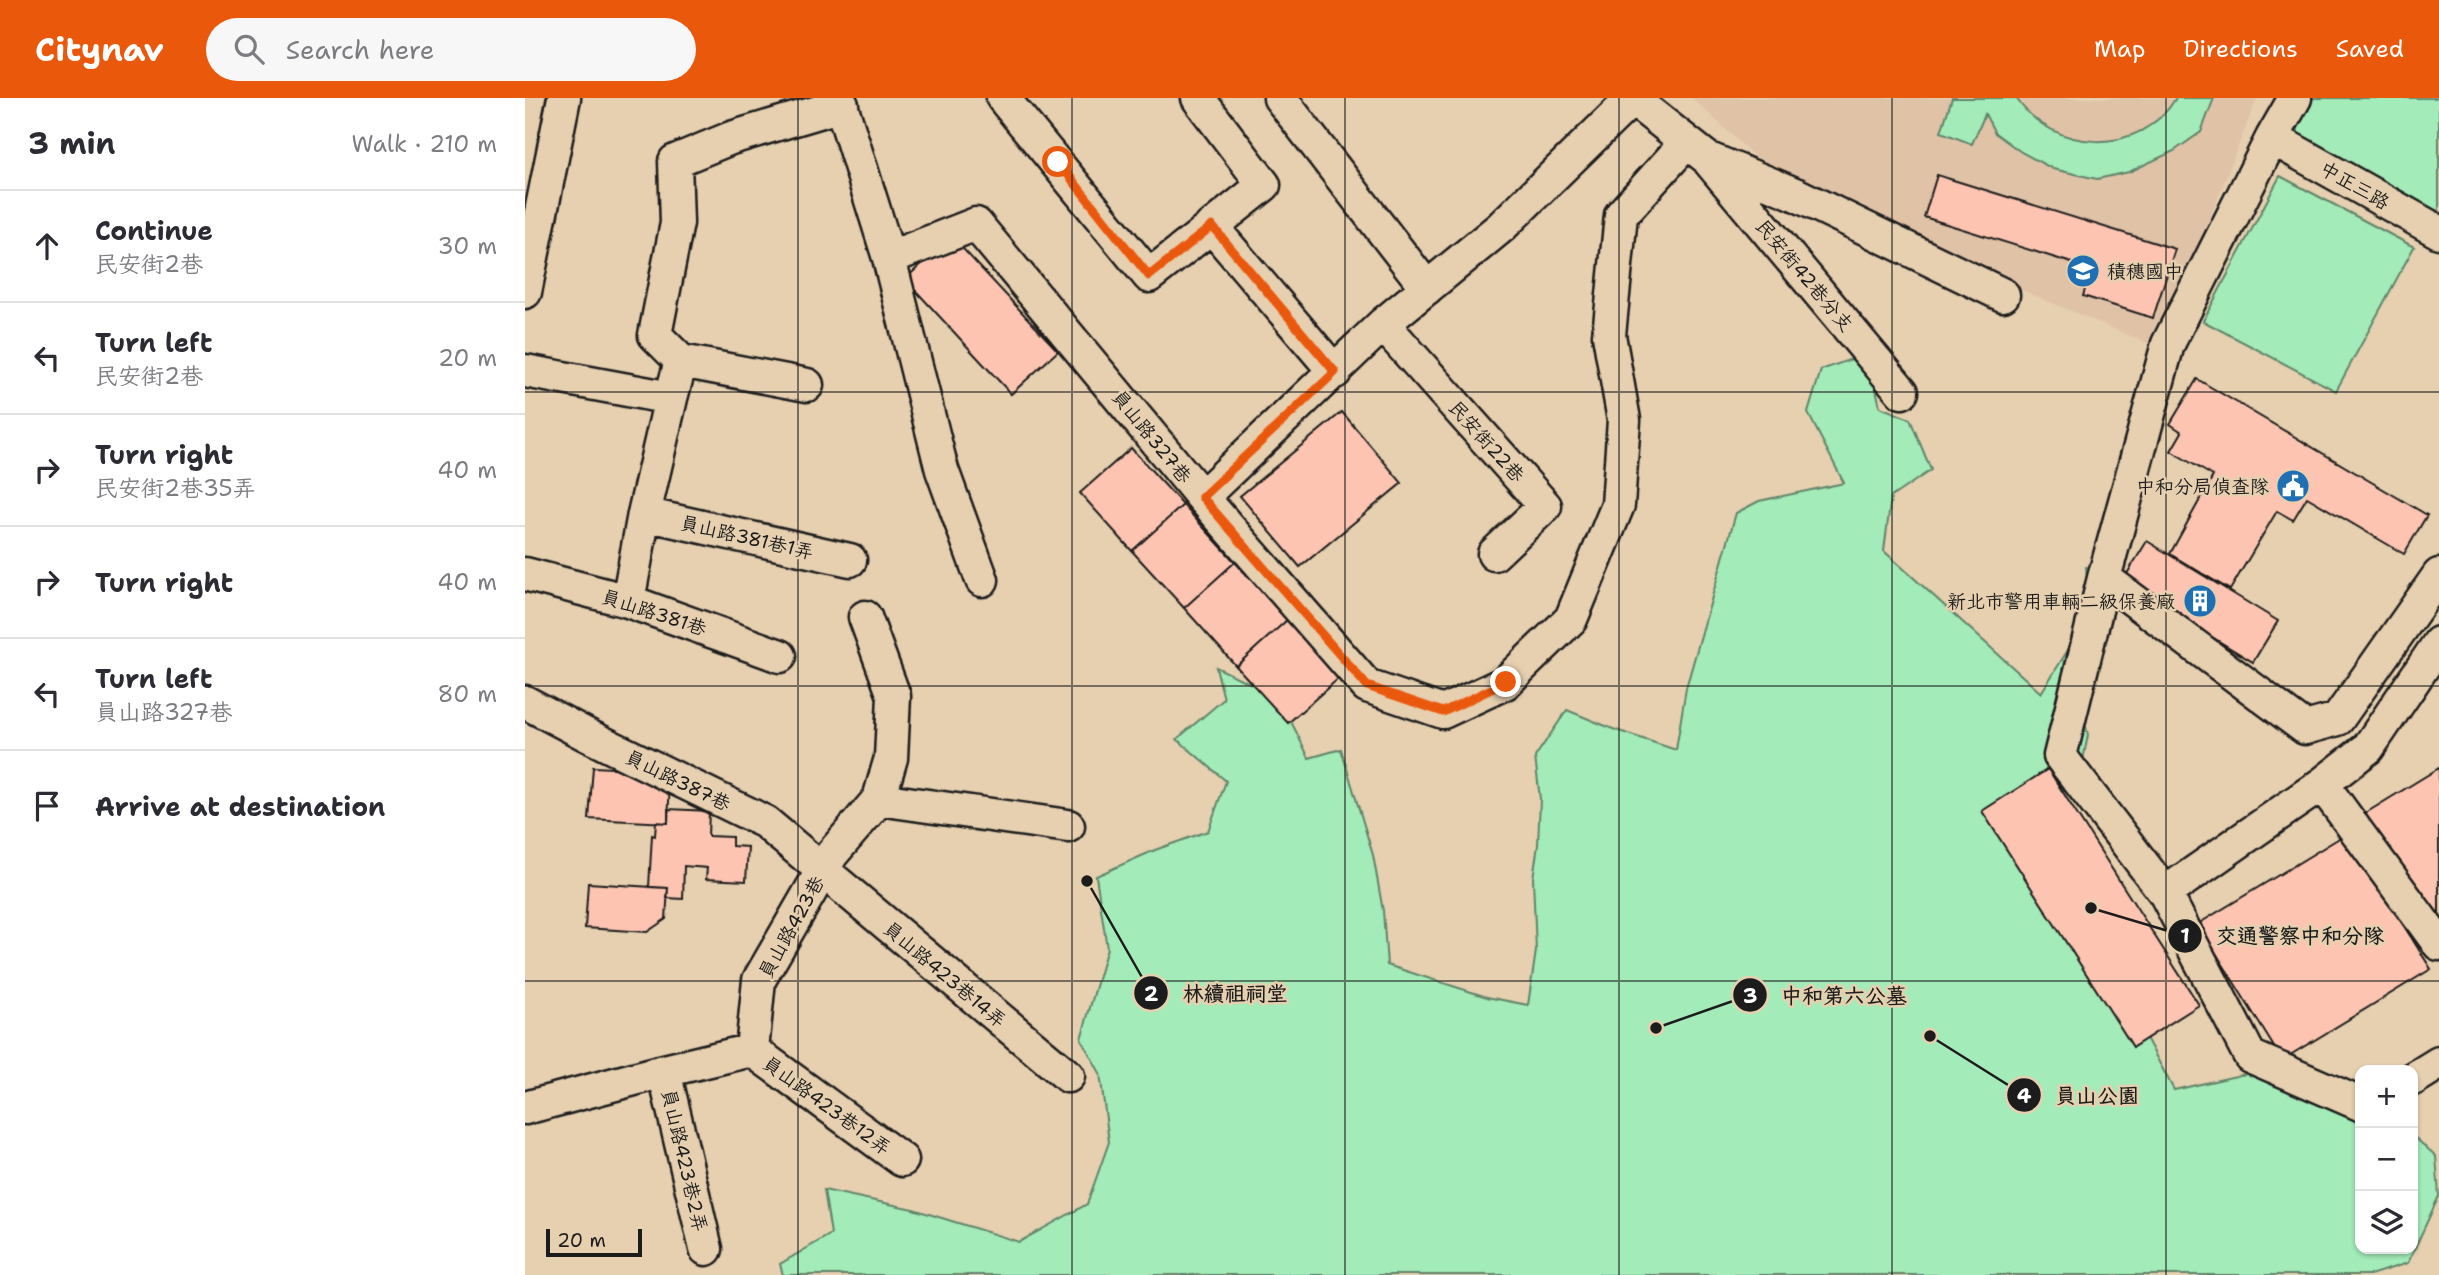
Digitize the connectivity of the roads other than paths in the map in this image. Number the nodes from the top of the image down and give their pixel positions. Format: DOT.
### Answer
graph roads {
  1 [pos="564,98"];
  2 [pos="1003,98"];
  3 [pos="1198,98"];
  4 [pos="1280,98"];
  5 [pos="1632,98"];
  6 [pos="2295,98"];
  7 [pos="840,102"];
  8 [pos="2271,138"];
  9 [pos="1697,150"];
  10 [pos="1212,226"];
  11 [pos="2439,232"];
  12 [pos="530,236"];
  13 [pos="889,258"];
  14 [pos="1427,288"];
  15 [pos="525,292"];
  16 [pos="2003,295"];
  17 [pos="1383,324"];
  18 [pos="681,361"];
  19 [pos="525,371"];
  20 [pos="1335,372"];
  21 [pos="807,385"];
  22 [pos="1902,392"];
  23 [pos="671,398"];
  24 [pos="1202,497"];
  25 [pos="644,514"];
  26 [pos="1494,554"];
  27 [pos="850,560"];
  28 [pos="525,573"];
  29 [pos="2439,575"];
  30 [pos="2104,578"];
  31 [pos="982,580"];
  32 [pos="628,601"];
  33 [pos="865,617"];
  34 [pos="2439,643"];
  35 [pos="781,656"];
  36 [pos="525,702"];
  37 [pos="2322,784"];
  38 [pos="879,799"];
  39 [pos="1068,826"];
  40 [pos="821,872"];
  41 [pos="2165,894"];
  42 [pos="2439,944"];
  43 [pos="752,1050"];
  44 [pos="2439,1063"];
  45 [pos="664,1070"];
  46 [pos="1068,1076"];
  47 [pos="2418,1076"];
  48 [pos="2355,1102"];
  49 [pos="525,1108"];
  50 [pos="902,1160"];
  51 [pos="706,1249"];
  1 -- 12 [label="street"];
  2 -- 10 [label="street"];
  3 -- 10 [label="street"];
  4 -- 14 [label="street"];
  5 -- 9 [label="street"];
  5 -- 14 [label="street"];
  6 -- 8 [label="street"];
  7 -- 13 [label="street"];
  7 -- 18 [label="street"];
  8 -- 11 [label="street, 中正三路"];
  8 -- 30 [label="street"];
  9 -- 16 [label="street"];
  9 -- 22 [label="street, 民安街42巷分支"];
  9 -- 24 [label="street, 員山路327巷"];
  10 -- 20 [label="street"];
  12 -- 15 [label="street"];
  13 -- 24 [label="street, 員山路327巷"];
  13 -- 31 [label="street"];
  14 -- 17 [label="street"];
  17 -- 20 [label="street"];
  17 -- 26 [label="street, 民安街22巷"];
  18 -- 21 [label="street"];
  18 -- 23 [label="street"];
  19 -- 23 [label="street"];
  20 -- 24 [label="street"];
  23 -- 25 [label="street"];
  25 -- 27 [label="street, 員山路381巷1弄"];
  25 -- 32 [label="street"];
  28 -- 32 [label="street, 員山路381巷"];
  29 -- 30 [label="street"];
  30 -- 41 [label="street"];
  32 -- 35 [label="street, 員山路381巷"];
  33 -- 38 [label="street, 員山路423巷"];
  34 -- 37 [label="street"];
  36 -- 40 [label="street, 員山路387巷"];
  37 -- 41 [label="street"];
  37 -- 42 [label="street"];
  38 -- 39 [label="street"];
  38 -- 40 [label="street, 員山路423巷"];
  40 -- 43 [label="street, 員山路423巷"];
  40 -- 46 [label="street, 員山路423巷14弄"];
  41 -- 48 [label="street"];
  43 -- 45 [label="street"];
  43 -- 50 [label="street, 員山路423巷12弄"];
  44 -- 47 [label="street"];
  45 -- 49 [label="street"];
  45 -- 51 [label="street, 員山路423巷2弄"];
}
